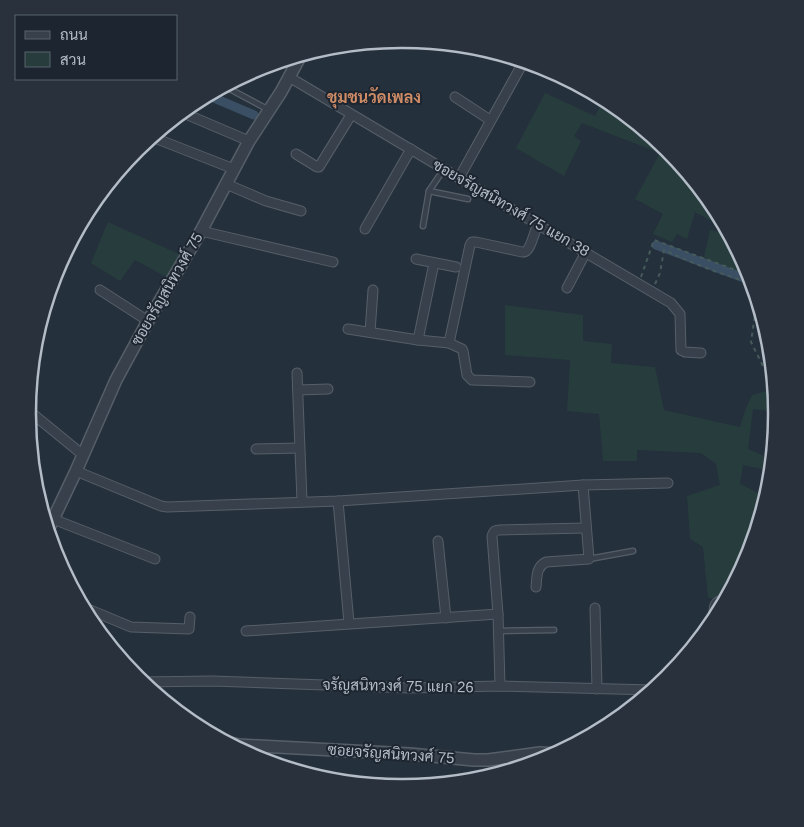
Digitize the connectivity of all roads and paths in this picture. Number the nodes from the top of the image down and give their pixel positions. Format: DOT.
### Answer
graph roads {
  1 [pos="296,63"];
  2 [pos="520,67"];
  3 [pos="289,77"];
  4 [pos="234,89"];
  5 [pos="455,97"];
  6 [pos="269,110"];
  7 [pos="351,115"];
  8 [pos="190,116"];
  9 [pos="490,120"];
  10 [pos="160,140"];
  11 [pos="250,141"];
  12 [pos="411,150"];
  13 [pos="296,154"];
  14 [pos="234,169"];
  15 [pos="444,169"];
  16 [pos="459,178"];
  17 [pos="226,184"];
  18 [pos="429,191"];
  19 [pos="468,199"];
  20 [pos="301,211"];
  21 [pos="538,224"];
  22 [pos="423,226"];
  23 [pos="365,229"];
  24 [pos="200,231"];
  25 [pos="586,252"];
  26 [pos="416,259"];
  27 [pos="333,262"];
  28 [pos="434,263"];
  29 [pos="456,267"];
  30 [pos="739,271"];
  31 [pos="742,280"];
  32 [pos="639,284"];
  33 [pos="655,284"];
  34 [pos="567,288"];
  35 [pos="100,290"];
  36 [pos="373,290"];
  37 [pos="755,319"];
  38 [pos="148,321"];
  39 [pos="348,329"];
  40 [pos="370,332"];
  41 [pos="418,340"];
  42 [pos="449,343"];
  43 [pos="701,353"];
  44 [pos="765,371"];
  45 [pos="297,374"];
  46 [pos="530,382"];
  47 [pos="328,389"];
  48 [pos="298,390"];
  49 [pos="36,417"];
  50 [pos="299,448"];
  51 [pos="256,449"];
  52 [pos="83,455"];
  53 [pos="76,471"];
  54 [pos="668,483"];
  55 [pos="583,485"];
  56 [pos="302,501"];
  57 [pos="338,501"];
  58 [pos="53,519"];
  59 [pos="586,528"];
  60 [pos="438,541"];
  61 [pos="633,552"];
  62 [pos="155,559"];
  63 [pos="589,559"];
  64 [pos="536,587"];
  65 [pos="595,608"];
  66 [pos="95,612"];
  67 [pos="498,614"];
  68 [pos="190,617"];
  69 [pos="446,618"];
  70 [pos="349,624"];
  71 [pos="554,630"];
  72 [pos="246,631"];
  73 [pos="499,631"];
  74 [pos="154,682"];
  75 [pos="500,686"];
  76 [pos="597,689"];
  77 [pos="641,690"];
  78 [pos="254,748"];
  79 [pos="536,754"];
  1 -- 3 [label="street, ซอยจรัญสนิทวงศ์ 75"];
  2 -- 9 [label="street"];
  3 -- 6 [label="street, ซอยจรัญสนิทวงศ์ 75"];
  3 -- 7 [label="street, ซอยจรัญสนิทวงศ์ 75 แยก 38"];
  4 -- 6 [label="lane"];
  5 -- 9 [label="street"];
  6 -- 11 [label="street, ซอยจรัญสนิทวงศ์ 75"];
  7 -- 12 [label="street, ซอยจรัญสนิทวงศ์ 75 แยก 38"];
  7 -- 13 [label="street"];
  8 -- 11 [label="street"];
  9 -- 16 [label="street"];
  10 -- 14 [label="street"];
  11 -- 14 [label="street, ซอยจรัญสนิทวงศ์ 75"];
  12 -- 15 [label="street, ซอยจรัญสนิทวงศ์ 75 แยก 38"];
  12 -- 23 [label="street"];
  14 -- 17 [label="street, ซอยจรัญสนิทวงศ์ 75"];
  15 -- 16 [label="street, ซอยจรัญสนิทวงศ์ 75 แยก 38"];
  15 -- 18 [label="lane"];
  16 -- 21 [label="street, ซอยจรัญสนิทวงศ์ 75 แยก 38"];
  17 -- 20 [label="street"];
  17 -- 24 [label="street, ซอยจรัญสนิทวงศ์ 75"];
  18 -- 19 [label="lane"];
  18 -- 22 [label="lane"];
  21 -- 25 [label="street, ซอยจรัญสนิทวงศ์ 75 แยก 38"];
  21 -- 42 [label="street"];
  24 -- 27 [label="street"];
  24 -- 38 [label="street, ซอยจรัญสนิทวงศ์ 75"];
  25 -- 32 [label="street, ซอยจรัญสนิทวงศ์ 75 แยก 38"];
  25 -- 34 [label="street"];
  26 -- 28 [label="street"];
  28 -- 29 [label="street"];
  28 -- 41 [label="street"];
  30 -- 32 [label="path"];
  31 -- 33 [label="path"];
  32 -- 43 [label="street, ซอยจรัญสนิทวงศ์ 75 แยก 38"];
  35 -- 38 [label="street"];
  36 -- 40 [label="street"];
  37 -- 44 [label="path"];
  38 -- 52 [label="street, ซอยจรัญสนิทวงศ์ 75"];
  39 -- 40 [label="street"];
  40 -- 41 [label="street"];
  41 -- 42 [label="street"];
  42 -- 46 [label="street"];
  45 -- 48 [label="street"];
  47 -- 48 [label="street"];
  48 -- 50 [label="street"];
  49 -- 52 [label="street"];
  50 -- 51 [label="street"];
  50 -- 56 [label="street"];
  52 -- 53 [label="street, ซอยจรัญสนิทวงศ์ 75"];
  53 -- 56 [label="street"];
  53 -- 58 [label="street, ซอยจรัญสนิทวงศ์ 75"];
  54 -- 55 [label="street"];
  55 -- 57 [label="street"];
  55 -- 59 [label="street"];
  56 -- 57 [label="street"];
  57 -- 70 [label="street"];
  58 -- 62 [label="street"];
  59 -- 63 [label="street"];
  59 -- 67 [label="street"];
  60 -- 69 [label="street"];
  61 -- 63 [label="lane"];
  63 -- 64 [label="street"];
  65 -- 76 [label="street"];
  66 -- 68 [label="street"];
  67 -- 69 [label="street"];
  67 -- 73 [label="street"];
  69 -- 70 [label="street"];
  70 -- 72 [label="street"];
  71 -- 73 [label="lane"];
  73 -- 75 [label="street"];
  74 -- 75 [label="street, จรัญสนิทวงศ์ 75 แยก 26"];
  75 -- 76 [label="street, จรัญสนิทวงศ์ 75 แยก 26"];
  76 -- 77 [label="street, จรัญสนิทวงศ์ 75 แยก 26"];
  78 -- 79 [label="street, ซอยจรัญสนิทวงศ์ 75"];
}
